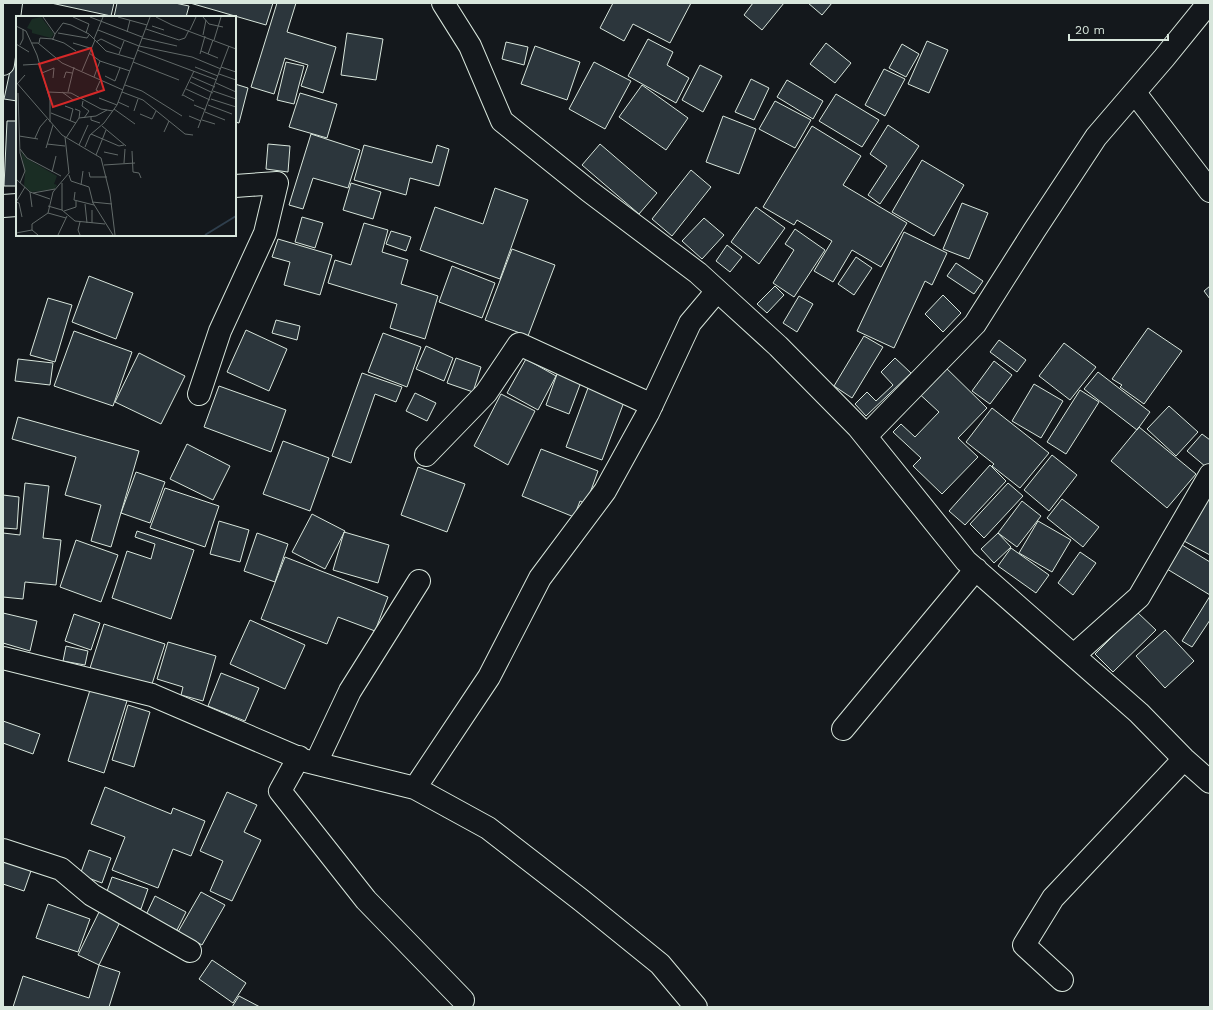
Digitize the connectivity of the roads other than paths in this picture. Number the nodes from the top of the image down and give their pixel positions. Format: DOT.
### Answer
graph roads {
  1 [pos="11,3"];
  2 [pos="443,3"];
  3 [pos="1206,3"];
  4 [pos="3,64"];
  5 [pos="1135,93"];
  6 [pos="236,186"];
  7 [pos="1210,191"];
  8 [pos="16,205"];
  9 [pos="3,206"];
  10 [pos="717,291"];
  11 [pos="200,394"];
  12 [pos="652,405"];
  13 [pos="866,436"];
  14 [pos="426,455"];
  15 [pos="1210,474"];
  16 [pos="976,569"];
  17 [pos="419,581"];
  18 [pos="1074,655"];
  19 [pos="3,658"];
  20 [pos="843,729"];
  21 [pos="1184,759"];
  22 [pos="307,760"];
  23 [pos="1210,782"];
  24 [pos="415,788"];
  25 [pos="3,850"];
  26 [pos="190,951"];
  27 [pos="1062,980"];
  28 [pos="463,1000"];
  29 [pos="696,1007"];
  1 -- 4 [label="street"];
  2 -- 10 [label="street"];
  3 -- 5 [label="street"];
  5 -- 7 [label="street"];
  5 -- 13 [label="street"];
  6 -- 11 [label="street"];
  8 -- 9 [label="street"];
  10 -- 12 [label="street"];
  10 -- 13 [label="street"];
  12 -- 14 [label="street"];
  12 -- 24 [label="street"];
  13 -- 16 [label="street"];
  15 -- 18 [label="street"];
  16 -- 18 [label="street"];
  16 -- 20 [label="street"];
  17 -- 22 [label="street"];
  18 -- 21 [label="street"];
  19 -- 22 [label="street"];
  21 -- 23 [label="street"];
  21 -- 27 [label="street"];
  22 -- 24 [label="street"];
  22 -- 28 [label="street"];
  24 -- 29 [label="street"];
  25 -- 26 [label="street"];
}
